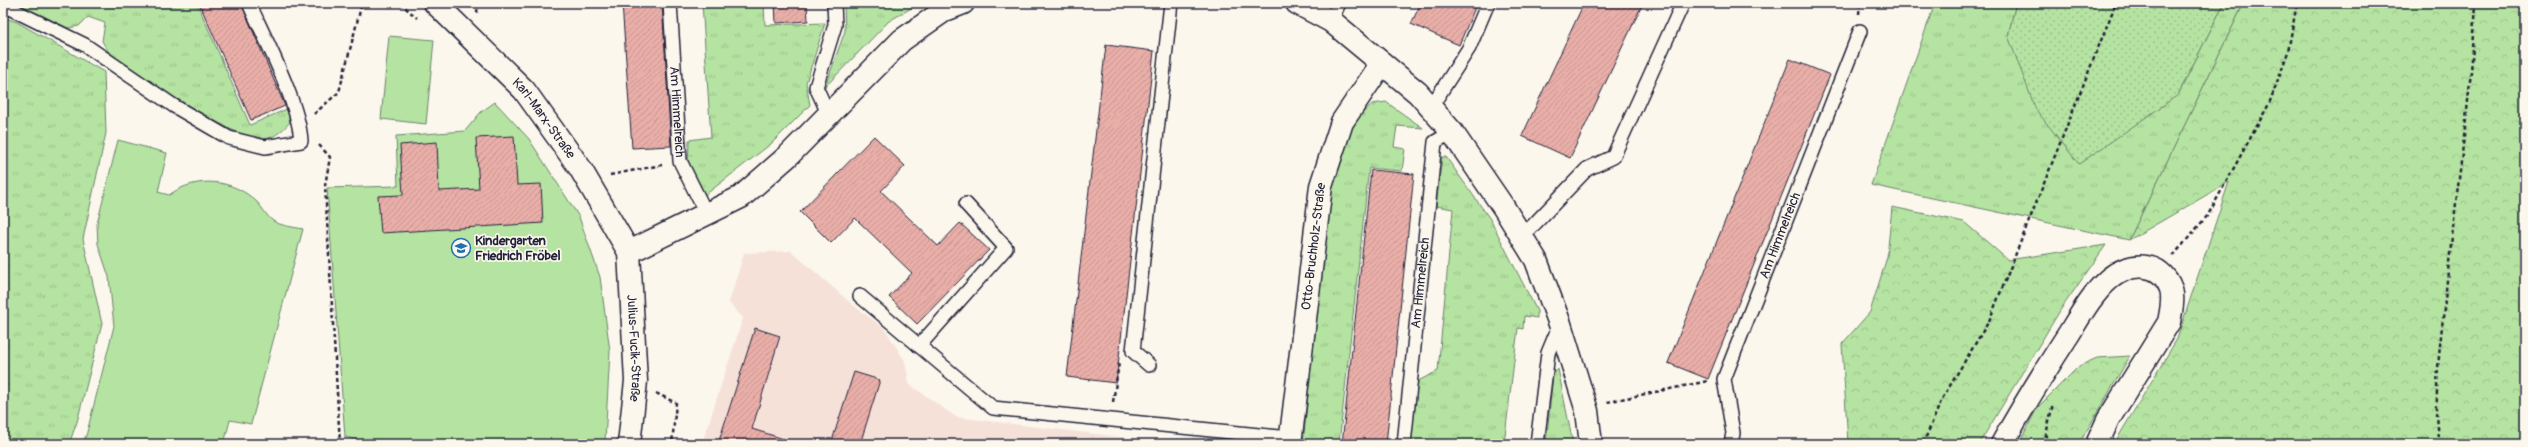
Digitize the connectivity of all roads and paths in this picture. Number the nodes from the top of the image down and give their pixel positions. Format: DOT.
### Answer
graph roads {
  1 [pos="249,3"];
  2 [pos="362,3"];
  3 [pos="435,3"];
  4 [pos="478,3"];
  5 [pos="670,3"];
  6 [pos="834,3"];
  7 [pos="1171,3"];
  8 [pos="1297,3"];
  9 [pos="1488,3"];
  10 [pos="1683,3"];
  11 [pos="2116,3"];
  12 [pos="2297,3"];
  13 [pos="2476,3"];
  14 [pos="3,5"];
  15 [pos="951,5"];
  16 [pos="1335,12"];
  17 [pos="477,13"];
  18 [pos="1860,31"];
  19 [pos="1382,63"];
  20 [pos="1431,107"];
  21 [pos="828,113"];
  22 [pos="300,127"];
  23 [pos="1452,132"];
  24 [pos="301,141"];
  25 [pos="966,204"];
  26 [pos="707,215"];
  27 [pos="1522,237"];
  28 [pos="629,252"];
  29 [pos="2160,272"];
  30 [pos="860,296"];
  31 [pos="1560,324"];
  32 [pos="919,346"];
  33 [pos="1132,351"];
  34 [pos="1149,365"];
  35 [pos="1696,383"];
  36 [pos="1607,402"];
  37 [pos="1111,420"];
  38 [pos="1290,441"];
  39 [pos="340,444"];
  40 [pos="629,444"];
  41 [pos="1404,444"];
  42 [pos="1537,444"];
  43 [pos="1591,444"];
  44 [pos="1732,444"];
  45 [pos="1923,444"];
  46 [pos="2002,444"];
  47 [pos="2097,444"];
  48 [pos="2440,444"];
  1 -- 22 [label="lane"];
  2 -- 22 [label="path"];
  3 -- 28 [label="street, Karl-Marx-Straße"];
  4 -- 17 [label="path"];
  5 -- 26 [label="lane, Am Himmelreich"];
  6 -- 21 [label="lane"];
  7 -- 33 [label="lane"];
  8 -- 16 [label="street"];
  9 -- 20 [label="lane"];
  10 -- 27 [label="lane"];
  11 -- 45 [label="path"];
  12 -- 29 [label="path"];
  13 -- 48 [label="path"];
  14 -- 24 [label="lane"];
  15 -- 21 [label="street"];
  16 -- 19 [label="street"];
  18 -- 44 [label="lane, Am Himmelreich"];
  19 -- 20 [label="street"];
  19 -- 38 [label="street, Otto-Bruchholz-Straße"];
  20 -- 23 [label="street"];
  21 -- 26 [label="street"];
  22 -- 24 [label="lane"];
  23 -- 27 [label="street"];
  23 -- 41 [label="lane, Am Himmelreich"];
  24 -- 39 [label="path"];
  25 -- 32 [label="lane"];
  26 -- 28 [label="street"];
  27 -- 31 [label="street"];
  28 -- 40 [label="street, Julius-Fucik-Straße"];
  29 -- 46 [label="street"];
  29 -- 47 [label="street"];
  30 -- 32 [label="lane"];
  31 -- 42 [label="lane"];
  31 -- 43 [label="street"];
  32 -- 37 [label="lane"];
  33 -- 34 [label="lane"];
  33 -- 37 [label="path"];
  35 -- 36 [label="path"];
  37 -- 38 [label="lane"];
}
